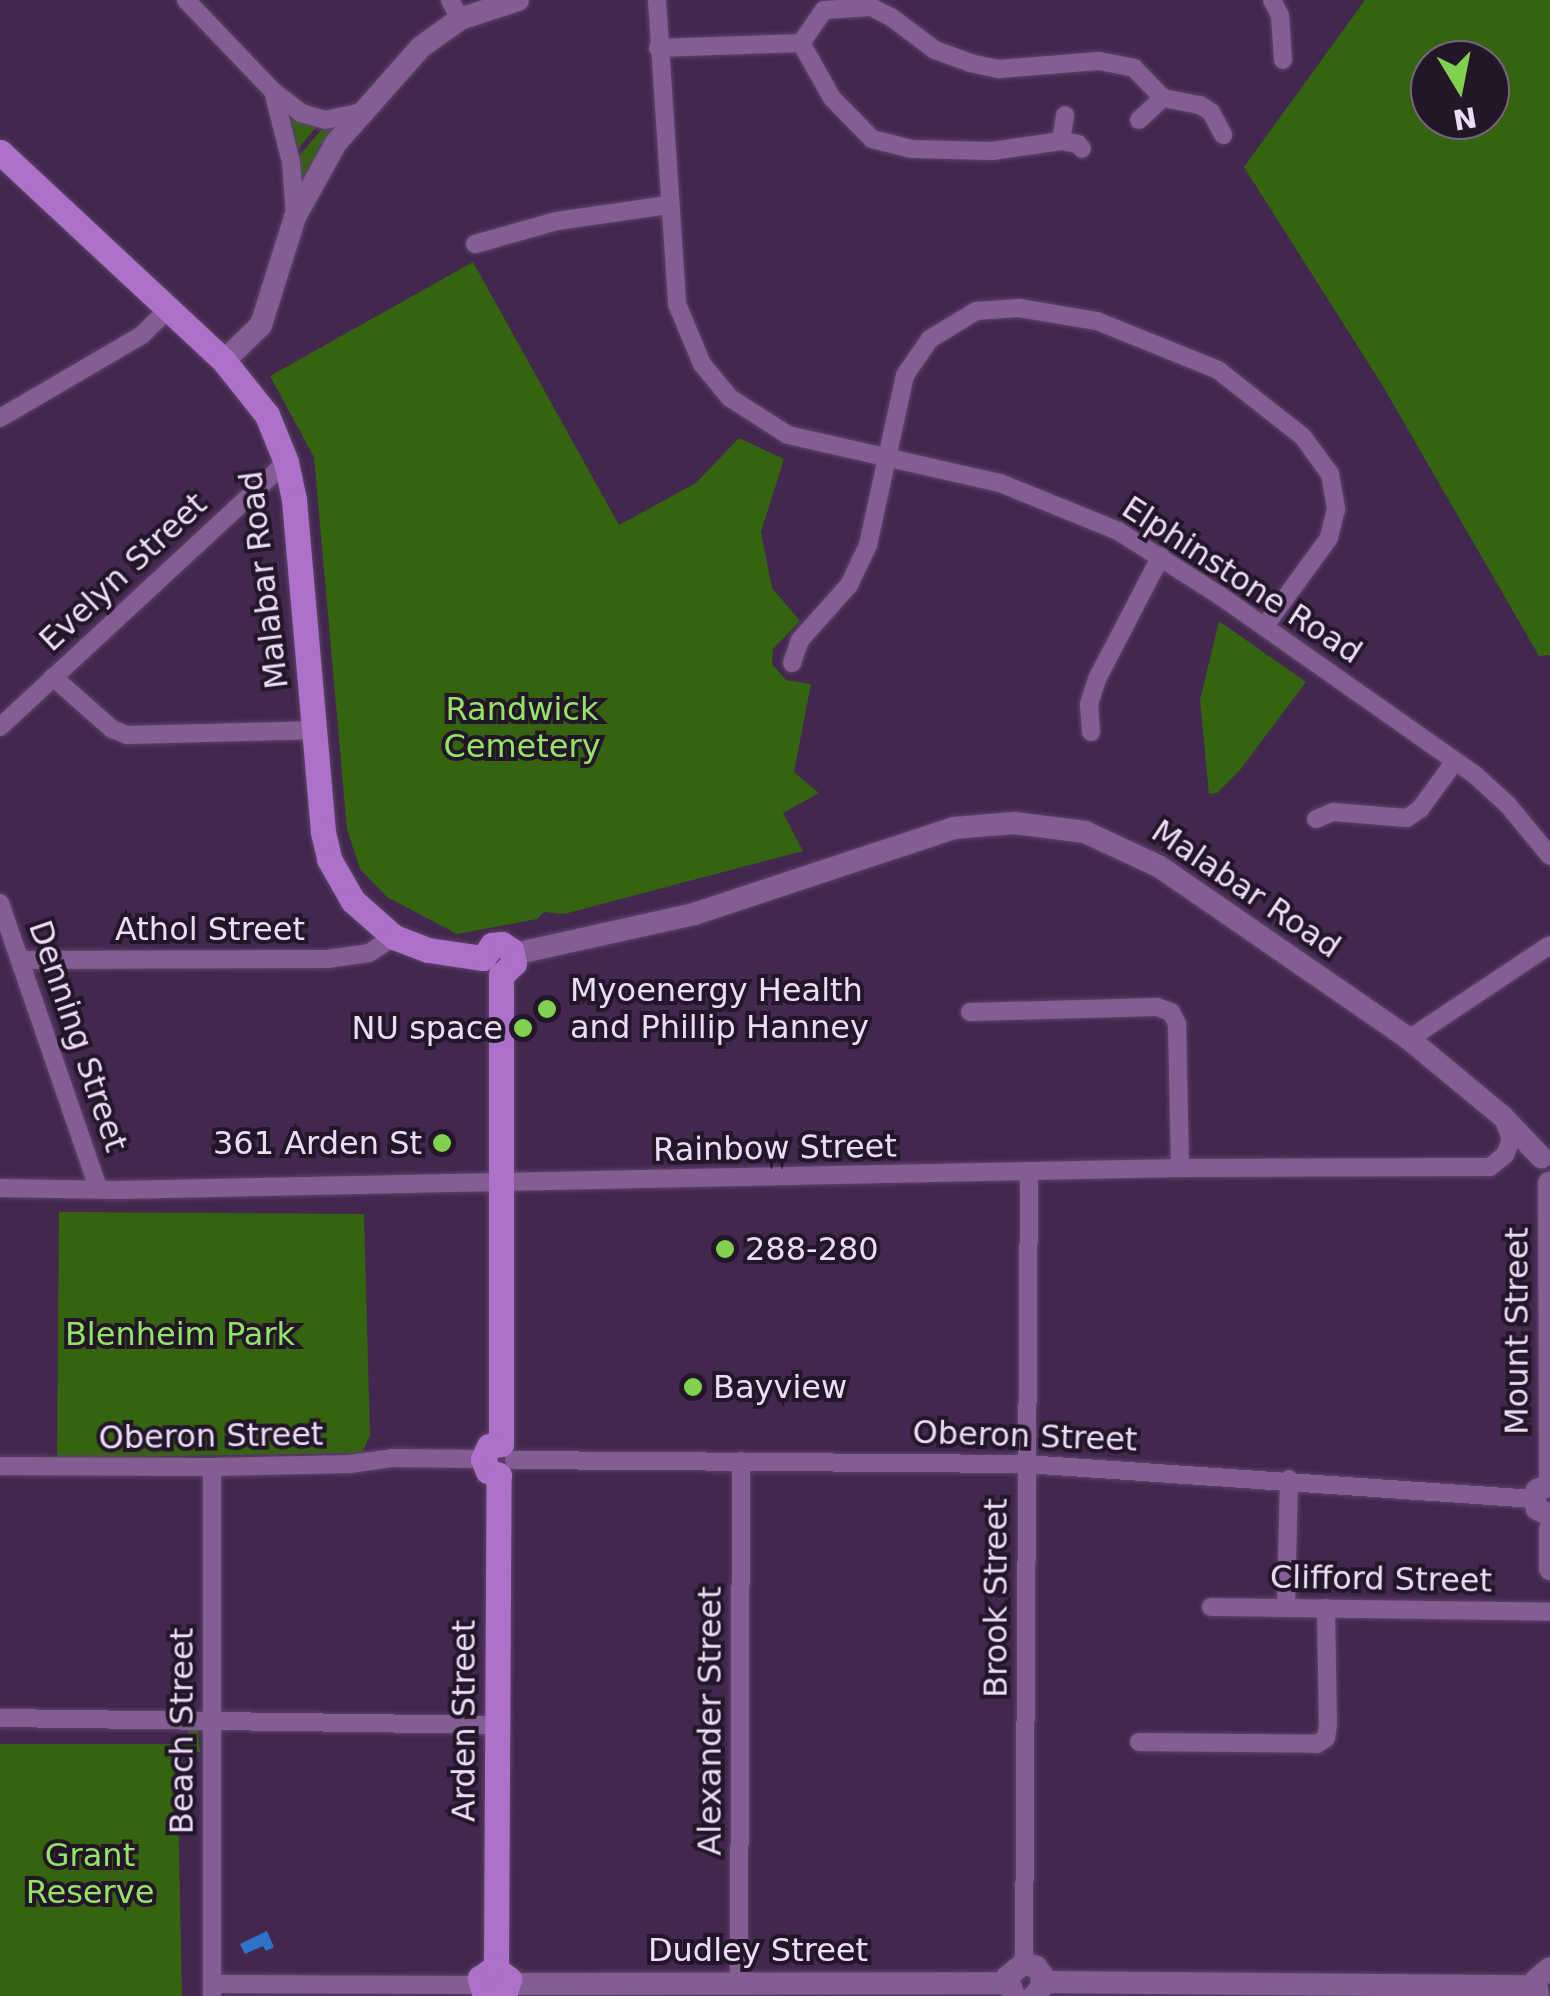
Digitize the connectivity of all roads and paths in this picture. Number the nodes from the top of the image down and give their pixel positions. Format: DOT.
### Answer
graph roads {
  1 [pos="186,0"];
  2 [pos="518,0"];
  3 [pos="1272,0"];
  4 [pos="654,2"];
  5 [pos="455,10"];
  6 [pos="801,43"];
  7 [pos="658,48"];
  8 [pos="1284,60"];
  9 [pos="273,91"];
  10 [pos="1163,98"];
  11 [pos="362,112"];
  12 [pos="1066,115"];
  13 [pos="1139,120"];
  14 [pos="1223,134"];
  15 [pos="1061,141"];
  16 [pos="1082,149"];
  17 [pos="0,152"];
  18 [pos="668,205"];
  19 [pos="295,217"];
  20 [pos="475,244"];
  21 [pos="168,309"];
  22 [pos="224,361"];
  23 [pos="0,418"];
  24 [pos="885,459"];
  25 [pos="286,462"];
  26 [pos="1161,556"];
  27 [pos="1264,627"];
  28 [pos="792,662"];
  29 [pos="53,677"];
  30 [pos="0,726"];
  31 [pos="313,730"];
  32 [pos="1091,732"];
  33 [pos="1455,761"];
  34 [pos="1316,818"];
  35 [pos="1550,856"];
  36 [pos="0,903"];
  37 [pos="394,937"];
  38 [pos="1550,944"];
  39 [pos="20,960"];
  40 [pos="499,962"];
  41 [pos="970,1012"];
  42 [pos="1409,1039"];
  43 [pos="1502,1116"];
  44 [pos="1546,1156"];
  45 [pos="1180,1168"];
  46 [pos="1028,1174"];
  47 [pos="498,1183"];
  48 [pos="1550,1183"];
  49 [pos="0,1188"];
  50 [pos="98,1188"];
  51 [pos="499,1459"];
  52 [pos="740,1461"];
  53 [pos="1026,1464"];
  54 [pos="0,1466"];
  55 [pos="212,1466"];
  56 [pos="1289,1479"];
  57 [pos="1546,1494"];
  58 [pos="1550,1528"];
  59 [pos="1550,1570"];
  60 [pos="1212,1607"];
  61 [pos="1286,1608"];
  62 [pos="1326,1608"];
  63 [pos="1550,1612"];
  64 [pos="0,1718"];
  65 [pos="211,1721"];
  66 [pos="496,1725"];
  67 [pos="1139,1742"];
  68 [pos="1024,1963"];
  69 [pos="739,1981"];
  70 [pos="1541,1984"];
  71 [pos="495,1986"];
  72 [pos="1038,1989"];
  73 [pos="212,1990"];
  74 [pos="1011,1990"];
  75 [pos="1172,1990"];
  1 -- 9 [label="street"];
  2 -- 5 [label="street"];
  3 -- 8 [label="street"];
  4 -- 7 [label="street, Elphinstone Road"];
  5 -- 11 [label="street"];
  6 -- 7 [label="street"];
  6 -- 10 [label="street"];
  6 -- 15 [label="street"];
  7 -- 18 [label="street, Elphinstone Road"];
  9 -- 11 [label="street"];
  9 -- 19 [label="street"];
  10 -- 13 [label="street"];
  10 -- 14 [label="street"];
  11 -- 19 [label="street"];
  12 -- 15 [label="street"];
  15 -- 16 [label="street"];
  17 -- 21 [label="main road, Malabar Road"];
  18 -- 20 [label="street"];
  18 -- 24 [label="street, Elphinstone Road"];
  19 -- 22 [label="street"];
  21 -- 22 [label="main road, Malabar Road"];
  21 -- 23 [label="street"];
  22 -- 25 [label="main road, Malabar Road"];
  24 -- 26 [label="street, Elphinstone Road"];
  24 -- 27 [label="street"];
  24 -- 28 [label="street"];
  25 -- 29 [label="street, Evelyn Street"];
  25 -- 31 [label="main road, Malabar Road"];
  26 -- 27 [label="street, Elphinstone Road"];
  26 -- 32 [label="street"];
  27 -- 33 [label="street, Elphinstone Road"];
  29 -- 30 [label="street, Evelyn Street"];
  29 -- 31 [label="street"];
  31 -- 37 [label="main road, Malabar Road"];
  33 -- 34 [label="street"];
  33 -- 35 [label="street, Elphinstone Road"];
  36 -- 39 [label="street, Denning Street"];
  37 -- 39 [label="street, Athol Street"];
  37 -- 40 [label="main road, Malabar Road"];
  38 -- 42 [label="street"];
  39 -- 50 [label="street, Denning Street"];
  40 -- 42 [label="street, Malabar Road"];
  40 -- 47 [label="main road, Arden Street"];
  41 -- 45 [label="street"];
  42 -- 43 [label="street, Malabar Road"];
  43 -- 44 [label="street, Malabar Road"];
  43 -- 45 [label="street, Rainbow Street"];
  44 -- 48 [label="street, Mount Street"];
  45 -- 46 [label="street, Rainbow Street"];
  46 -- 47 [label="street, Rainbow Street"];
  46 -- 53 [label="street, Brook Street"];
  47 -- 50 [label="street, Rainbow Street"];
  47 -- 51 [label="main road, Arden Street"];
  48 -- 57 [label="street, Mount Street"];
  49 -- 50 [label="street, Rainbow Street"];
  51 -- 52 [label="street, Oberon Street"];
  51 -- 55 [label="street, Oberon Street"];
  51 -- 66 [label="main road, Arden Street"];
  52 -- 53 [label="street, Oberon Street"];
  52 -- 69 [label="street, Alexander Street"];
  53 -- 56 [label="street, Oberon Street"];
  53 -- 68 [label="street, Brook Street"];
  54 -- 55 [label="street, Oberon Street"];
  55 -- 65 [label="street, Beach Street"];
  56 -- 57 [label="street, Oberon Street"];
  56 -- 61 [label="street"];
  58 -- 59 [label="street"];
  60 -- 61 [label="street, Clifford Street"];
  61 -- 62 [label="street, Clifford Street"];
  62 -- 63 [label="street, Clifford Street"];
  62 -- 67 [label="street"];
  64 -- 65 [label="street"];
  65 -- 66 [label="street"];
  65 -- 73 [label="street, Beach Street"];
  66 -- 71 [label="main road, Arden Street"];
  68 -- 72 [label="street"];
  68 -- 74 [label="street"];
  69 -- 71 [label="street, Dudley Street"];
  69 -- 74 [label="street, Dudley Street"];
  70 -- 75 [label="street"];
  71 -- 73 [label="street, Dudley Street"];
  72 -- 75 [label="street"];
}
